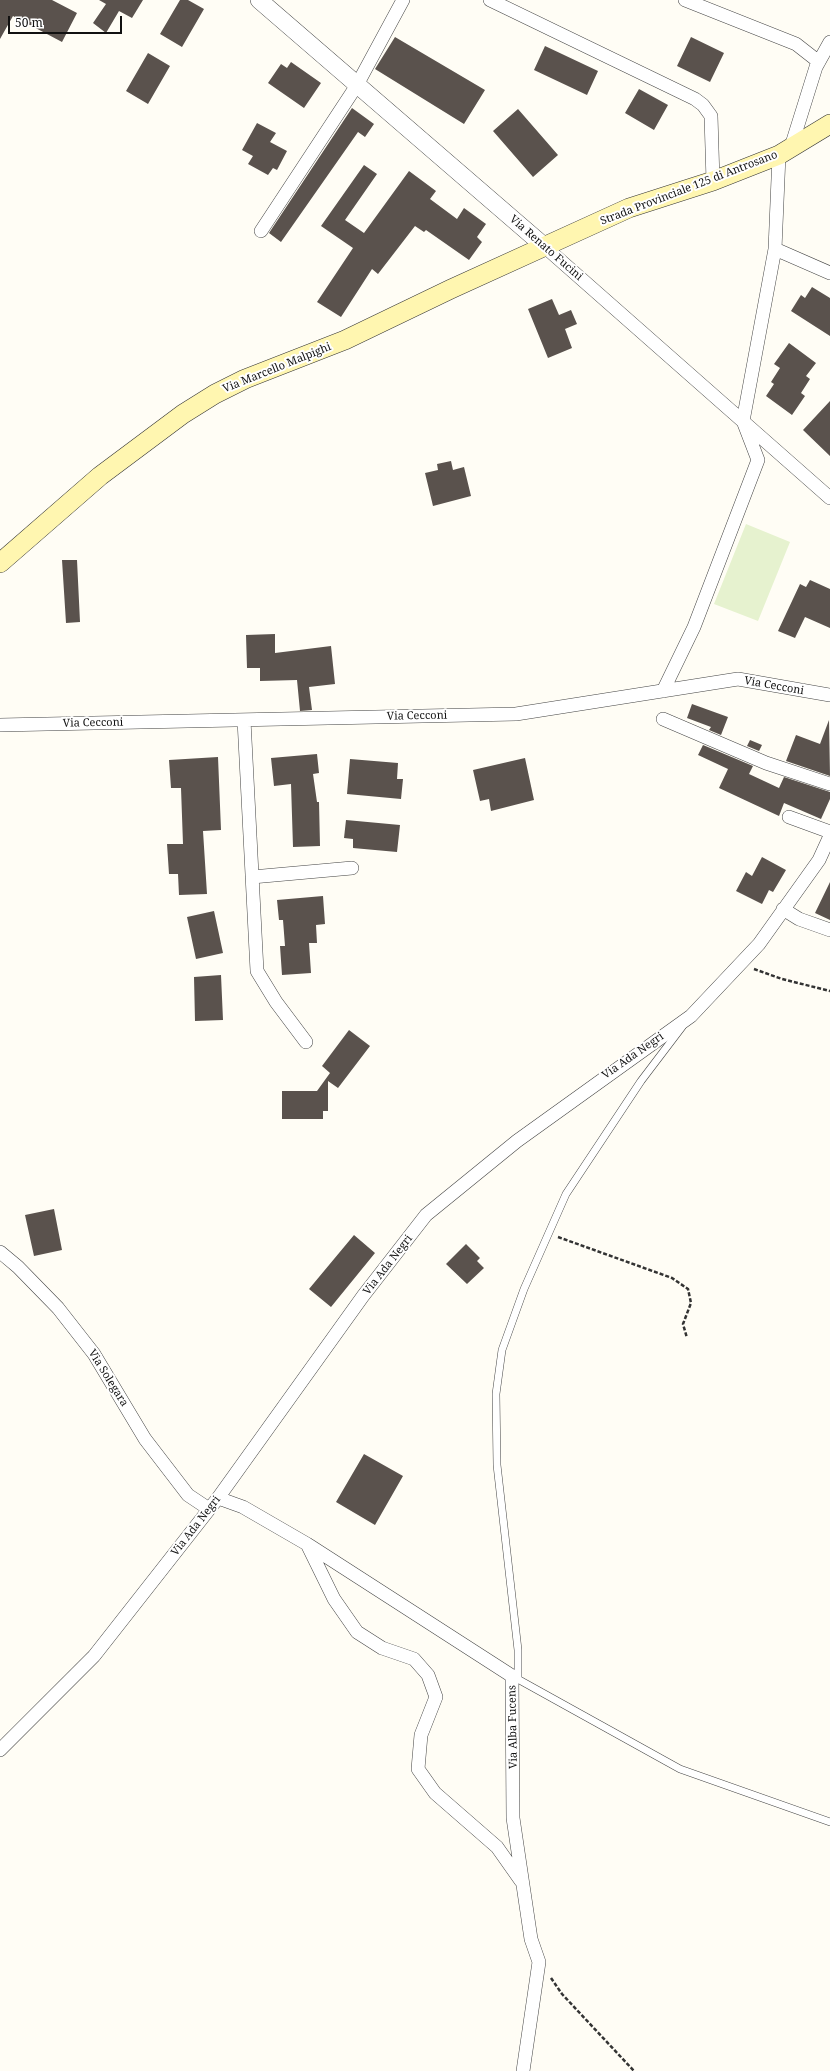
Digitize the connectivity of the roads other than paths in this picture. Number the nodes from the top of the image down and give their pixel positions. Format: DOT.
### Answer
graph roads {
  1 [pos="259,0"];
  2 [pos="403,0"];
  3 [pos="490,0"];
  4 [pos="685,0"];
  5 [pos="830,42"];
  6 [pos="819,62"];
  7 [pos="358,85"];
  8 [pos="830,124"];
  9 [pos="785,151"];
  10 [pos="713,181"];
  11 [pos="261,231"];
  12 [pos="544,246"];
  13 [pos="775,250"];
  14 [pos="830,273"];
  15 [pos="743,421"];
  16 [pos="828,493"];
  17 [pos="0,563"];
  18 [pos="663,691"];
  19 [pos="830,695"];
  20 [pos="663,719"];
  21 [pos="244,720"];
  22 [pos="0,725"];
  23 [pos="830,784"];
  24 [pos="789,817"];
  25 [pos="830,832"];
  26 [pos="830,836"];
  27 [pos="824,861"];
  28 [pos="352,868"];
  29 [pos="252,876"];
  30 [pos="783,909"];
  31 [pos="830,930"];
  32 [pos="691,1016"];
  33 [pos="306,1042"];
  34 [pos="0,1252"];
  35 [pos="218,1498"];
  36 [pos="209,1509"];
  37 [pos="307,1544"];
  38 [pos="515,1678"];
  39 [pos="0,1750"];
  40 [pos="830,1822"];
  41 [pos="523,1884"];
  42 [pos="523,2071"];
  1 -- 7 [label="street, Via Renato Fucini"];
  2 -- 7 [label="street"];
  3 -- 10 [label="street"];
  4 -- 6 [label="street"];
  5 -- 6 [label="street"];
  6 -- 9 [label="street"];
  7 -- 11 [label="street"];
  7 -- 12 [label="street, Via Renato Fucini"];
  8 -- 9 [label="main road, Strada Provinciale 125 di Antrosano"];
  9 -- 10 [label="main road, Strada Provinciale 125 di Antrosano"];
  9 -- 13 [label="street"];
  10 -- 12 [label="main road, Strada Provinciale 125 di Antrosano"];
  12 -- 15 [label="street, Via Renato Fucini"];
  12 -- 17 [label="main road, Via Marcello Malpighi"];
  13 -- 14 [label="street"];
  13 -- 15 [label="street"];
  15 -- 16 [label="street, Via Renato Fucini"];
  15 -- 18 [label="street"];
  18 -- 19 [label="street, Via Cecconi"];
  18 -- 21 [label="street, Via Cecconi"];
  20 -- 23 [label="street"];
  21 -- 22 [label="street, Via Cecconi"];
  21 -- 29 [label="street"];
  24 -- 25 [label="street"];
  26 -- 27 [label="street, Via Ada Negri"];
  27 -- 30 [label="street, Via Ada Negri"];
  28 -- 29 [label="street"];
  29 -- 33 [label="street"];
  30 -- 31 [label="street"];
  30 -- 32 [label="street, Via Ada Negri"];
  32 -- 35 [label="street, Via Ada Negri"];
  32 -- 38 [label="lane"];
  34 -- 36 [label="street, Via Solegara"];
  35 -- 36 [label="street, Via Ada Negri"];
  35 -- 37 [label="street, Via Alba Fucens"];
  36 -- 39 [label="street, Via Ada Negri"];
  37 -- 38 [label="street, Via Alba Fucens"];
  37 -- 41 [label="street"];
  38 -- 40 [label="lane"];
  38 -- 41 [label="street, Via Alba Fucens"];
  41 -- 42 [label="street, Via Alba Fucens"];
}
